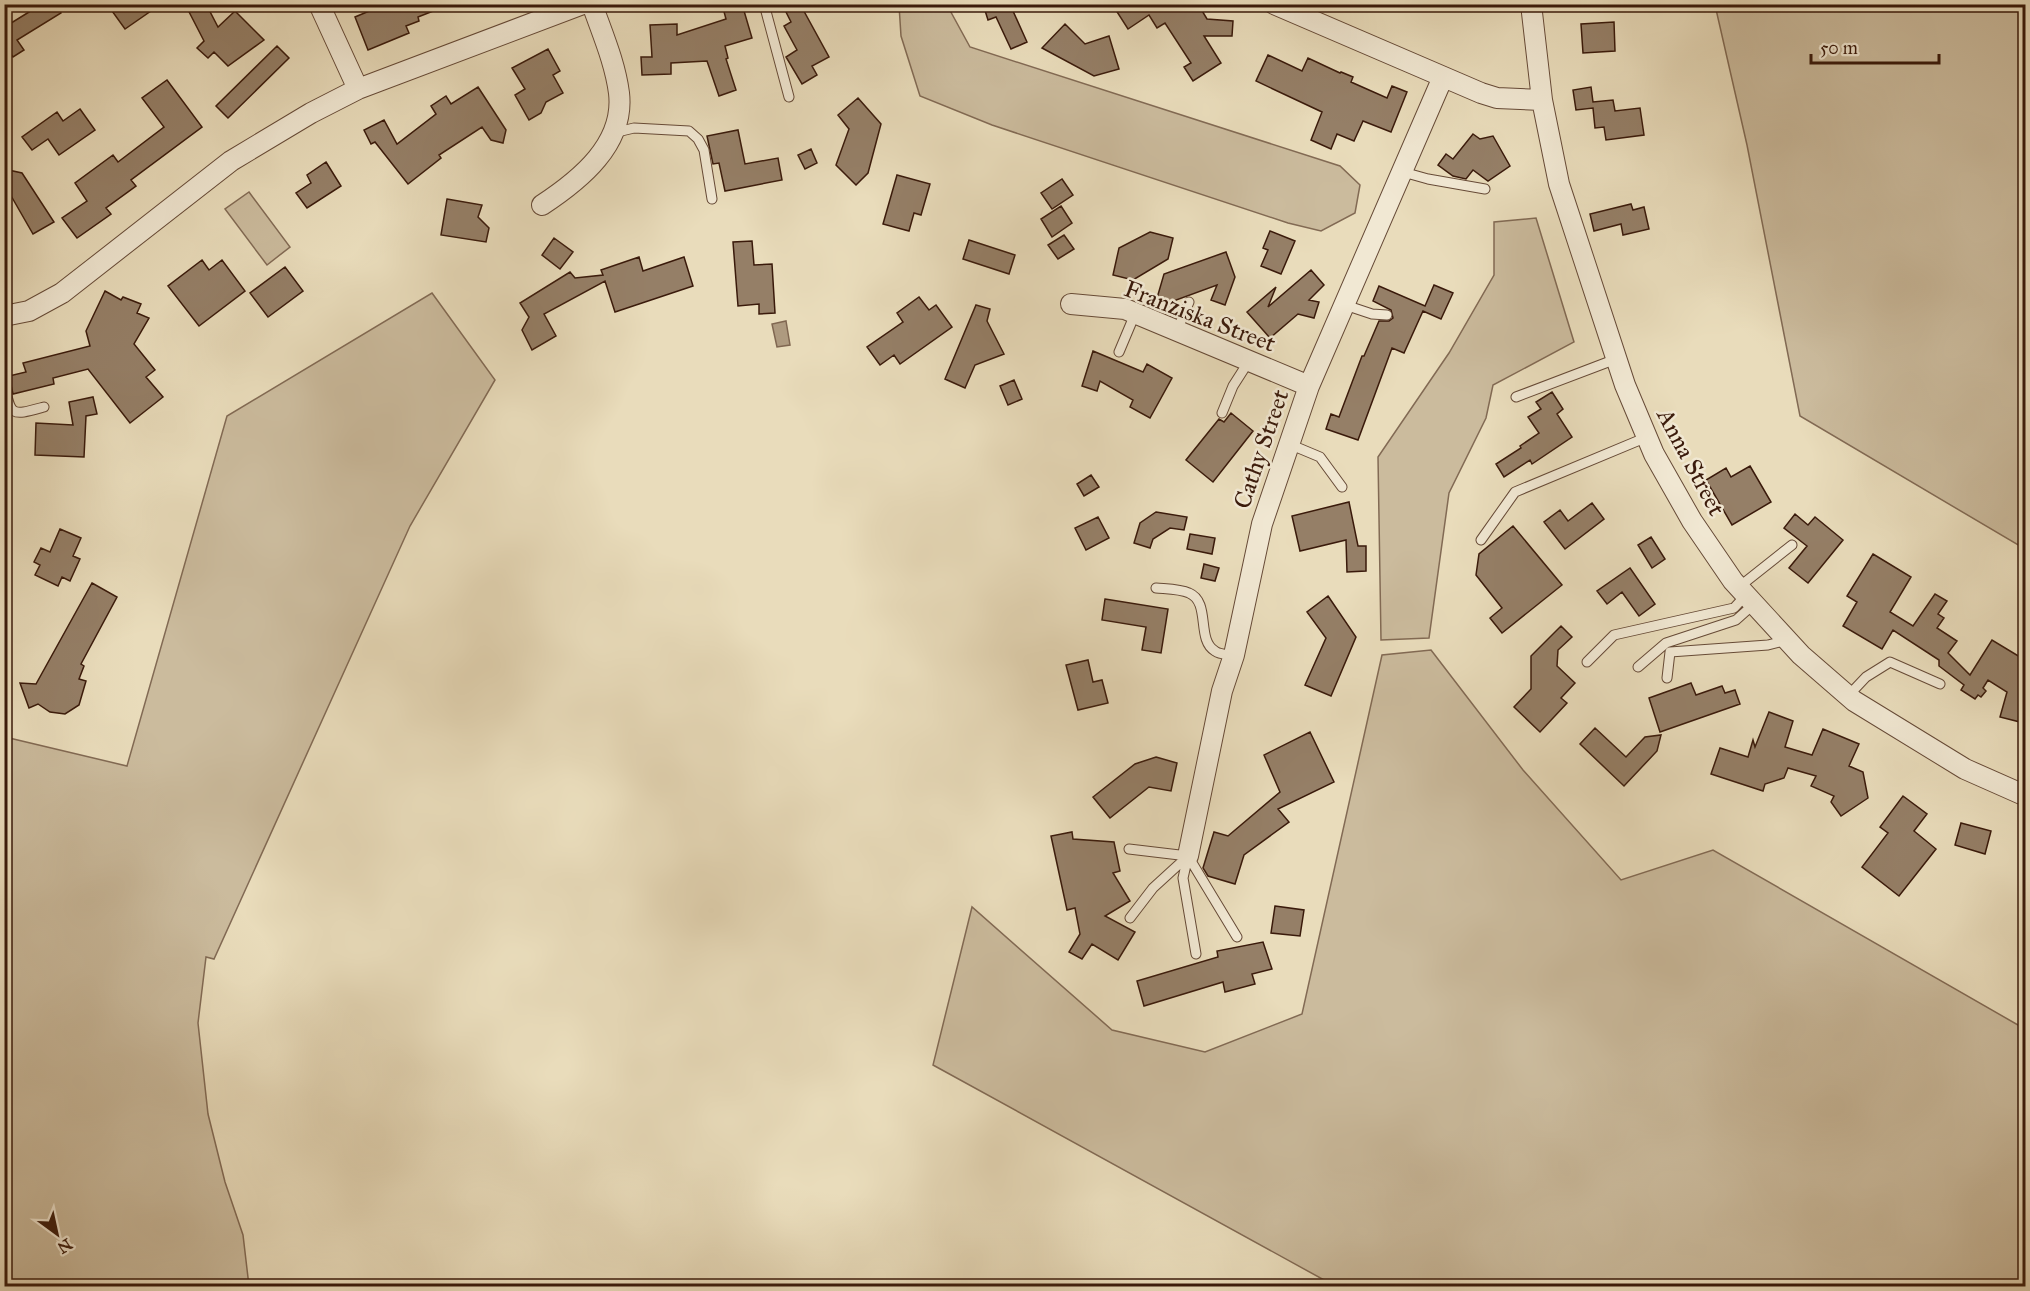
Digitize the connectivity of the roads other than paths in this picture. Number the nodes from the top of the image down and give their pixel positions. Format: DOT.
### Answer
graph roads {
  1 [pos="319,4"];
  2 [pos="583,4"];
  3 [pos="592,4"];
  4 [pos="764,4"];
  5 [pos="1274,4"];
  6 [pos="1531,4"];
  7 [pos="1443,77"];
  8 [pos="358,89"];
  9 [pos="789,97"];
  10 [pos="1542,100"];
  11 [pos="613,133"];
  12 [pos="1403,172"];
  13 [pos="1485,189"];
  14 [pos="711,199"];
  15 [pos="542,205"];
  16 [pos="1189,302"];
  17 [pos="1071,304"];
  18 [pos="1345,305"];
  19 [pos="1135,314"];
  20 [pos="1387,315"];
  21 [pos="4,316"];
  22 [pos="1177,331"];
  23 [pos="1119,352"];
  24 [pos="1616,359"];
  25 [pos="1250,361"];
  26 [pos="4,383"];
  27 [pos="1309,386"];
  28 [pos="1516,397"];
  29 [pos="44,407"];
  30 [pos="1222,413"];
  31 [pos="1647,437"];
  32 [pos="1289,444"];
  33 [pos="1342,487"];
  34 [pos="1481,540"];
  35 [pos="1792,545"];
  36 [pos="1156,588"];
  37 [pos="1746,595"];
  38 [pos="1787,640"];
  39 [pos="1234,655"];
  40 [pos="1587,662"];
  41 [pos="1638,667"];
  42 [pos="1667,678"];
  43 [pos="1940,684"];
  44 [pos="1848,696"];
  45 [pos="2025,796"];
  46 [pos="1129,849"];
  47 [pos="1188,856"];
  48 [pos="1131,918"];
  49 [pos="1237,937"];
  50 [pos="1196,954"];
  1 -- 8 [label="street"];
  2 -- 8 [label="street"];
  3 -- 11 [label="street"];
  4 -- 9 [label="lane"];
  5 -- 7 [label="street"];
  6 -- 10 [label="street, Anna Street"];
  7 -- 10 [label="street"];
  7 -- 12 [label="street, Cathy Street"];
  8 -- 21 [label="street"];
  10 -- 24 [label="street, Anna Street"];
  11 -- 14 [label="lane"];
  11 -- 15 [label="street"];
  12 -- 13 [label="lane"];
  12 -- 18 [label="street, Cathy Street"];
  16 -- 22 [label="lane"];
  17 -- 19 [label="street, Franziska Street"];
  18 -- 20 [label="lane"];
  18 -- 27 [label="street, Cathy Street"];
  19 -- 22 [label="street, Franziska Street"];
  19 -- 23 [label="lane"];
  22 -- 25 [label="street, Franziska Street"];
  24 -- 28 [label="lane"];
  24 -- 31 [label="street, Anna Street"];
  25 -- 27 [label="street, Franziska Street"];
  25 -- 30 [label="lane"];
  26 -- 29 [label="lane"];
  27 -- 32 [label="street, Cathy Street"];
  31 -- 34 [label="lane"];
  31 -- 37 [label="street, Anna Street"];
  32 -- 33 [label="lane"];
  32 -- 39 [label="street, Cathy Street"];
  35 -- 37 [label="lane"];
  36 -- 39 [label="lane"];
  37 -- 38 [label="street, Anna Street"];
  37 -- 40 [label="lane"];
  37 -- 41 [label="lane"];
  38 -- 42 [label="lane"];
  38 -- 44 [label="street, Anna Street"];
  39 -- 47 [label="street, Cathy Street"];
  43 -- 44 [label="lane"];
  44 -- 45 [label="street, Anna Street"];
  46 -- 47 [label="lane"];
  47 -- 48 [label="lane"];
  47 -- 49 [label="lane"];
  47 -- 50 [label="lane"];
}
